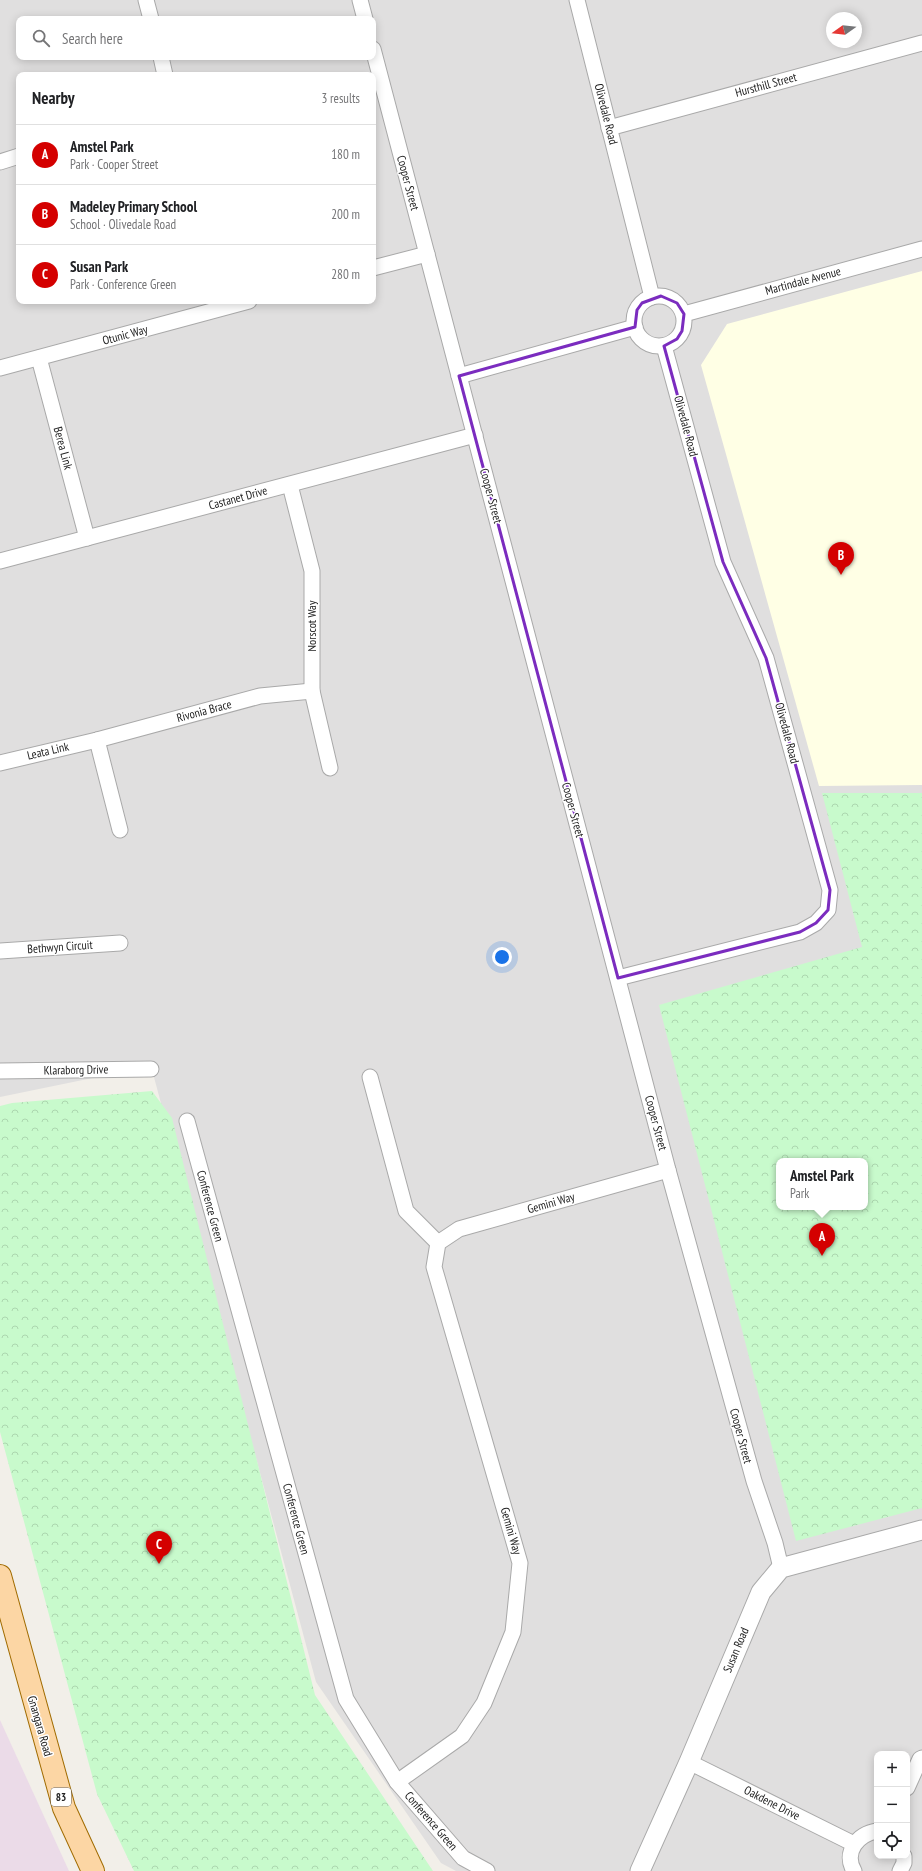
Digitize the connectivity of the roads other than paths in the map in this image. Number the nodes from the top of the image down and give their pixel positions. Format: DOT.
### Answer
graph roads {
  1 [pos="146,0"];
  2 [pos="360,0"];
  3 [pos="577,0"];
  4 [pos="150,16"];
  5 [pos="364,16"];
  6 [pos="922,43"];
  7 [pos="161,60"];
  8 [pos="376,60"];
  9 [pos="164,72"];
  10 [pos="610,128"];
  11 [pos="16,157"];
  12 [pos="0,162"];
  13 [pos="922,249"];
  14 [pos="427,254"];
  15 [pos="376,267"];
  16 [pos="652,297"];
  17 [pos="217,305"];
  18 [pos="684,314"];
  19 [pos="635,327"];
  20 [pos="664,346"];
  21 [pos="39,358"];
  22 [pos="0,368"];
  23 [pos="459,376"];
  24 [pos="475,435"];
  25 [pos="290,485"];
  26 [pos="87,538"];
  27 [pos="0,561"];
  28 [pos="312,691"];
  29 [pos="97,740"];
  30 [pos="0,763"];
  31 [pos="330,768"];
  32 [pos="120,830"];
  33 [pos="120,943"];
  34 [pos="0,951"];
  35 [pos="618,978"];
  36 [pos="151,1069"];
  37 [pos="0,1071"];
  38 [pos="370,1077"];
  39 [pos="187,1121"];
  40 [pos="668,1170"];
  41 [pos="438,1243"];
  42 [pos="922,1530"];
  43 [pos="780,1568"];
  44 [pos="0,1576"];
  45 [pos="922,1758"];
  46 [pos="690,1762"];
  47 [pos="397,1782"];
  48 [pos="907,1787"];
  49 [pos="874,1832"];
  50 [pos="854,1844"];
  51 [pos="93,1871"];
  52 [pos="487,1871"];
  53 [pos="640,1871"];
  54 [pos="854,1871"];
  1 -- 4 [label="street"];
  2 -- 5 [label="street"];
  3 -- 10 [label="street, Olivedale Road"];
  6 -- 10 [label="street, Hursthill Street"];
  7 -- 9 [label="street"];
  8 -- 14 [label="street, Cooper Street"];
  10 -- 16 [label="street, Olivedale Road"];
  11 -- 12 [label="street"];
  13 -- 18 [label="street, Martindale Avenue"];
  14 -- 15 [label="street"];
  14 -- 23 [label="street, Cooper Street"];
  16 -- 18 [label="street"];
  16 -- 19 [label="street"];
  17 -- 21 [label="street, Otunic Way"];
  18 -- 20 [label="street"];
  19 -- 20 [label="street"];
  19 -- 23 [label="street"];
  20 -- 35 [label="street, Olivedale Road"];
  21 -- 22 [label="street, Otunic Way"];
  21 -- 26 [label="street, Berea Link"];
  23 -- 24 [label="street, Cooper Street"];
  24 -- 25 [label="street, Castanet Drive"];
  24 -- 35 [label="street, Cooper Street"];
  25 -- 26 [label="street, Castanet Drive"];
  25 -- 28 [label="street, Norscot Way"];
  26 -- 27 [label="street, Castanet Drive"];
  28 -- 29 [label="street, Rivonia Brace"];
  28 -- 31 [label="street, Norscot Way"];
  29 -- 30 [label="street, Leata Link"];
  29 -- 32 [label="street"];
  33 -- 34 [label="street, Bethwyn Circuit"];
  35 -- 40 [label="street, Cooper Street"];
  36 -- 37 [label="street, Klaraborg Drive"];
  38 -- 41 [label="street"];
  39 -- 47 [label="street, Conference Green"];
  40 -- 41 [label="street, Gemini Way"];
  40 -- 43 [label="street, Cooper Street"];
  41 -- 47 [label="street, Gemini Way"];
  42 -- 43 [label="street"];
  43 -- 46 [label="street, Susan Road"];
  44 -- 51 [label="main road, Gnangara Road / 83"];
  45 -- 48 [label="street"];
  46 -- 50 [label="street, Oakdene Drive"];
  46 -- 53 [label="street, Susan Road"];
  47 -- 52 [label="street, Conference Green"];
  49 -- 50 [label="street"];
  50 -- 54 [label="street"];
}
